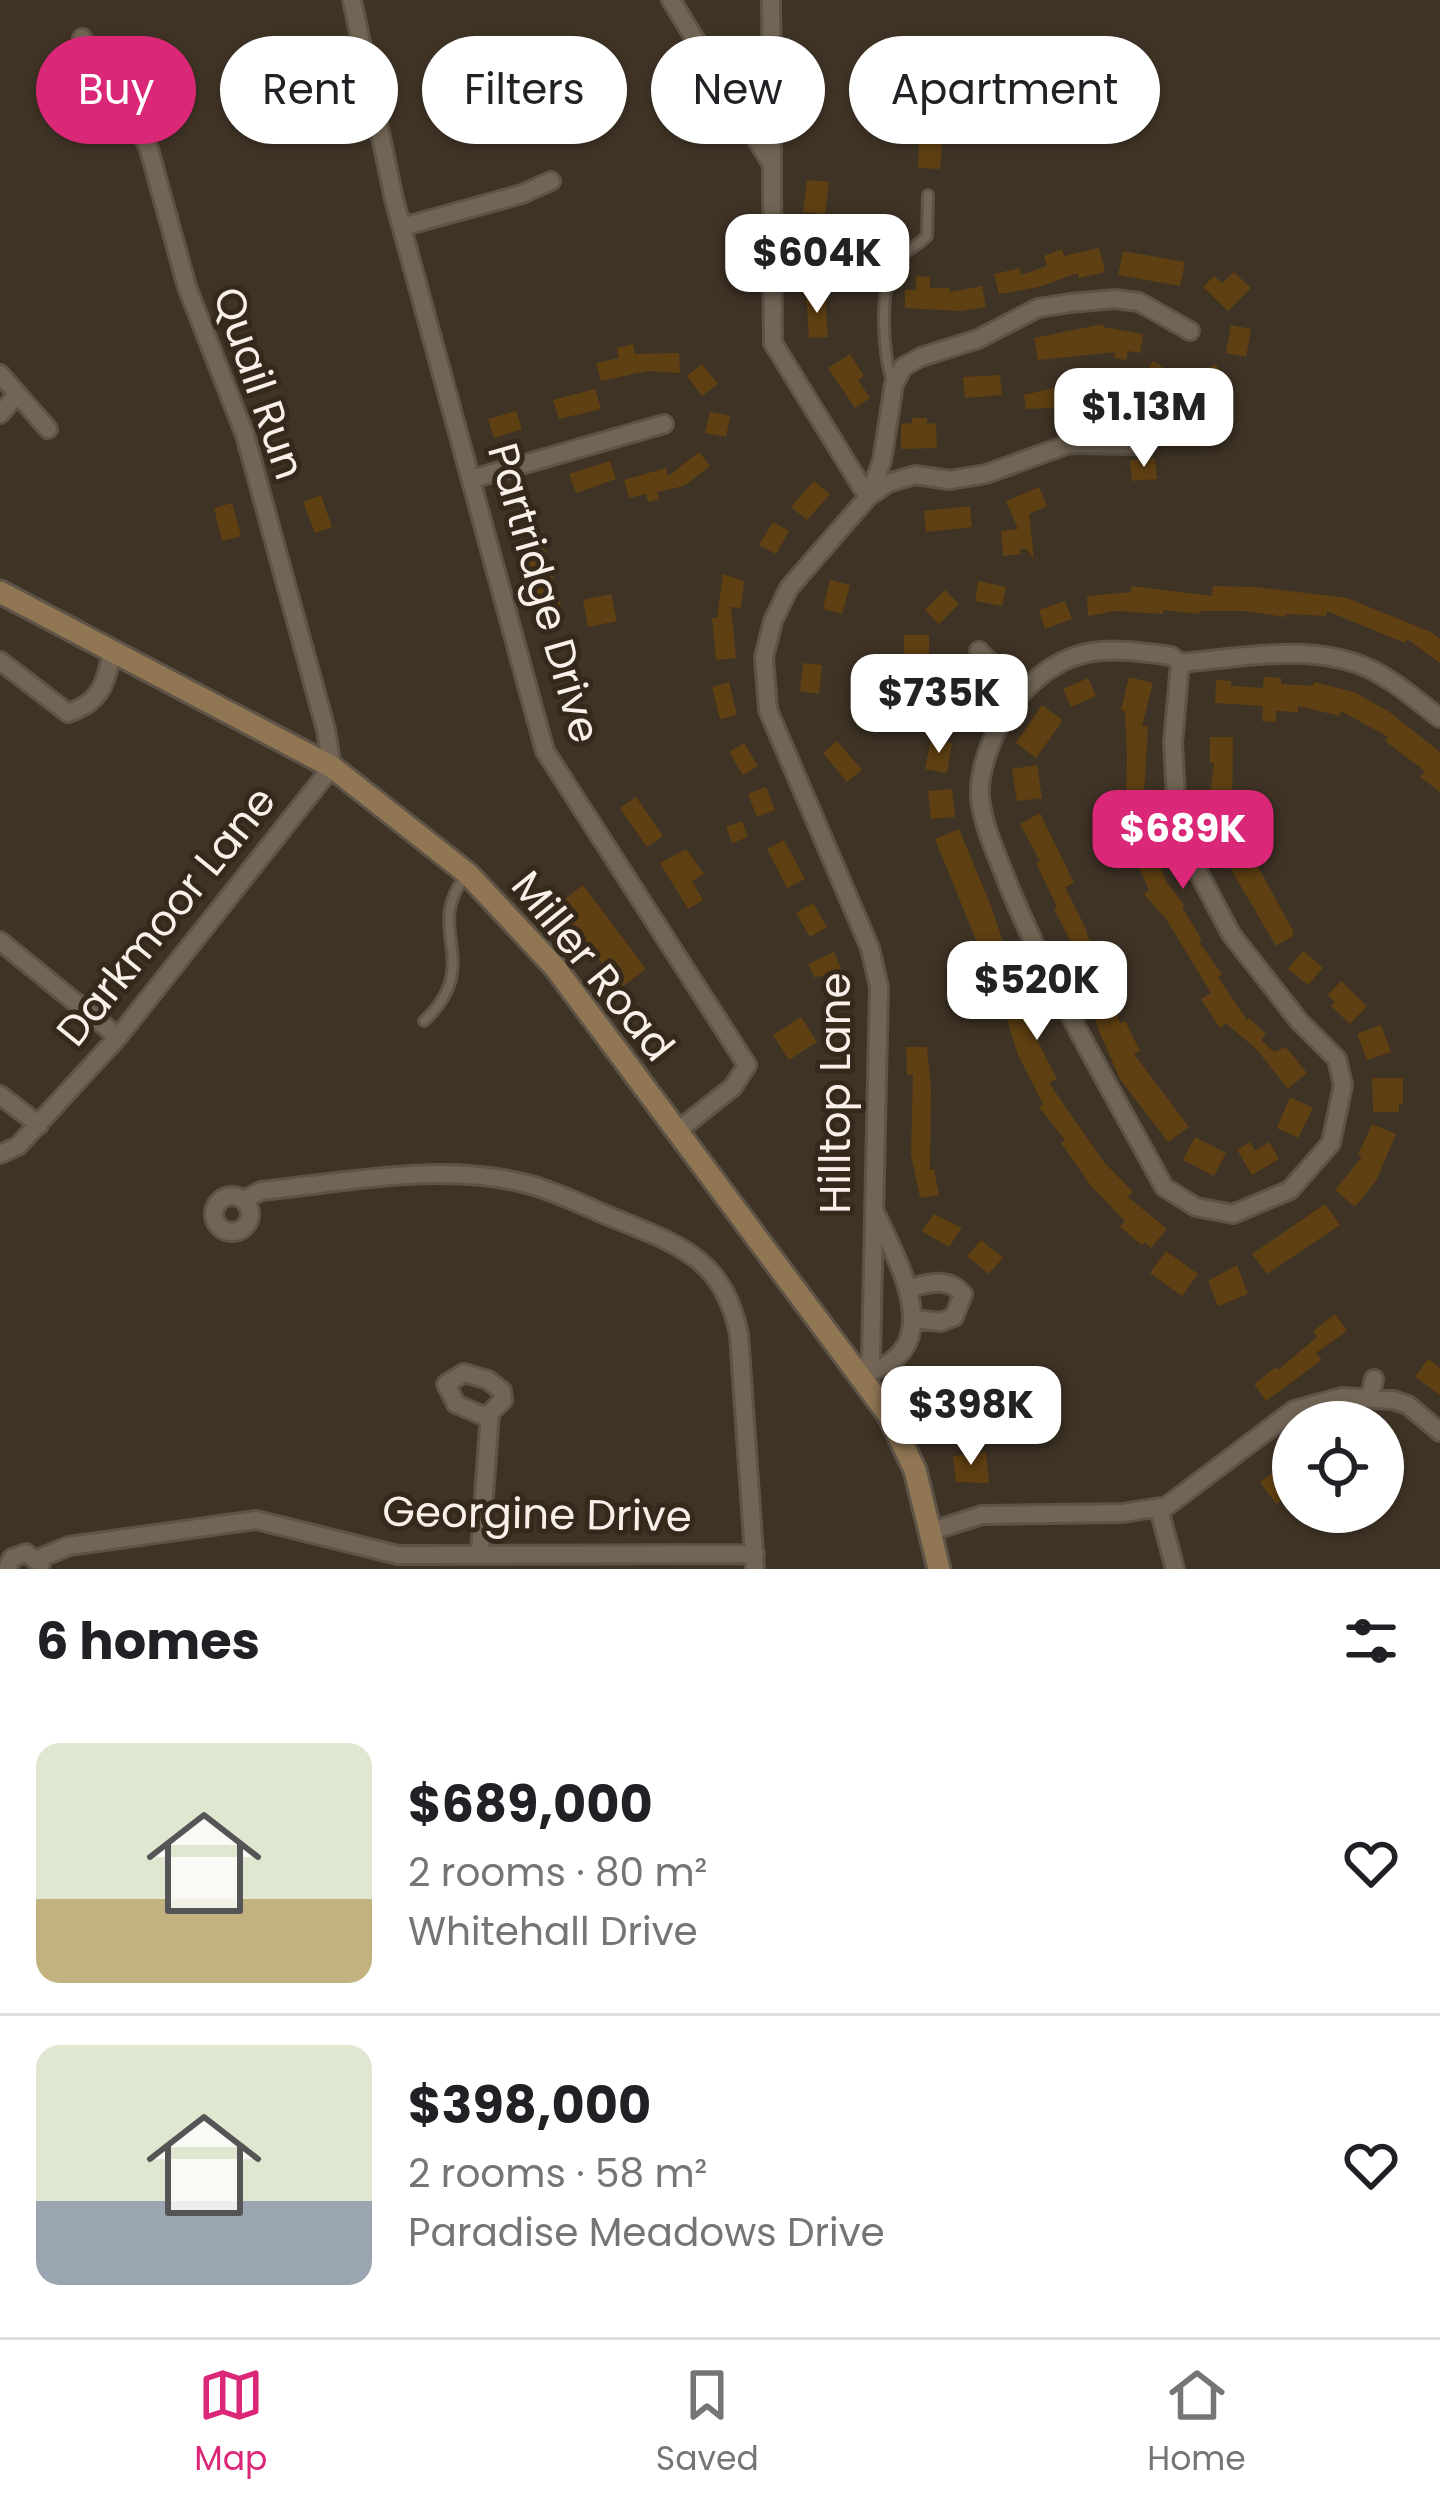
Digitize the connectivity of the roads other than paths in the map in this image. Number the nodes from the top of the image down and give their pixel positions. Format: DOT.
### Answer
graph roads {
  1 [pos="352,0"];
  2 [pos="671,0"];
  3 [pos="771,0"];
  4 [pos="146,144"];
  5 [pos="772,165"];
  6 [pos="551,181"];
  7 [pos="928,195"];
  8 [pos="402,227"];
  9 [pos="1190,331"];
  10 [pos="0,374"];
  11 [pos="894,384"];
  12 [pos="17,395"];
  13 [pos="0,414"];
  14 [pos="664,424"];
  15 [pos="48,429"];
  16 [pos="1137,445"];
  17 [pos="472,479"];
  18 [pos="868,496"];
  19 [pos="0,592"];
  20 [pos="112,651"];
  21 [pos="979,651"];
  22 [pos="0,661"];
  23 [pos="1180,663"];
  24 [pos="1021,694"];
  25 [pos="1440,718"];
  26 [pos="332,767"];
  27 [pos="467,874"];
  28 [pos="0,941"];
  29 [pos="424,1021"];
  30 [pos="118,1037"];
  31 [pos="0,1095"];
  32 [pos="38,1125"];
  33 [pos="676,1132"];
  34 [pos="0,1154"];
  35 [pos="244,1200"];
  36 [pos="872,1206"];
  37 [pos="909,1288"];
  38 [pos="913,1319"];
  39 [pos="861,1374"];
  40 [pos="1374,1379"];
  41 [pos="1370,1398"];
  42 [pos="490,1413"];
  43 [pos="1440,1432"];
  44 [pos="1160,1508"];
  45 [pos="932,1531"];
  46 [pos="480,1552"];
  47 [pos="755,1562"];
  48 [pos="40,1564"];
  49 [pos="7,1569"];
  50 [pos="939,1569"];
  51 [pos="1175,1569"];
  1 -- 8 [label="street, Partridge Drive"];
  2 -- 5 [label="street"];
  3 -- 5 [label="street"];
  4 -- 26 [label="street, Quail Run"];
  5 -- 18 [label="street"];
  6 -- 8 [label="street"];
  7 -- 11 [label="lane"];
  8 -- 17 [label="street, Partridge Drive"];
  9 -- 11 [label="street"];
  10 -- 12 [label="street"];
  11 -- 18 [label="street"];
  12 -- 13 [label="street"];
  12 -- 15 [label="street"];
  14 -- 17 [label="street"];
  16 -- 18 [label="street, Hilltop Lane"];
  17 -- 33 [label="street, Partridge Drive"];
  18 -- 36 [label="street, Hilltop Lane"];
  19 -- 20 [label="street, Miller Road"];
  20 -- 22 [label="street"];
  20 -- 26 [label="street, Miller Road"];
  21 -- 24 [label="street"];
  23 -- 24 [label="street"];
  23 -- 24 [label="street"];
  23 -- 25 [label="street"];
  26 -- 27 [label="street, Miller Road"];
  26 -- 30 [label="street, Darkmoor Lane"];
  27 -- 29 [label="lane"];
  27 -- 33 [label="street, Miller Road"];
  28 -- 30 [label="street"];
  30 -- 32 [label="street, Darkmoor Lane"];
  31 -- 32 [label="street"];
  32 -- 34 [label="street, Darkmoor Lane"];
  33 -- 39 [label="street, Miller Road"];
  35 -- 47 [label="street"];
  36 -- 37 [label="street"];
  36 -- 39 [label="street, Hilltop Lane"];
  37 -- 38 [label="street"];
  37 -- 38 [label="street"];
  38 -- 39 [label="street"];
  39 -- 45 [label="street, Miller Road"];
  40 -- 41 [label="street"];
  41 -- 43 [label="street"];
  41 -- 44 [label="street"];
  42 -- 46 [label="street"];
  44 -- 45 [label="street"];
  44 -- 51 [label="street"];
  45 -- 50 [label="street, Miller Road"];
  46 -- 47 [label="street, Georgine Drive"];
  46 -- 48 [label="street, Georgine Drive"];
  48 -- 49 [label="street, Georgine Drive"];
}
